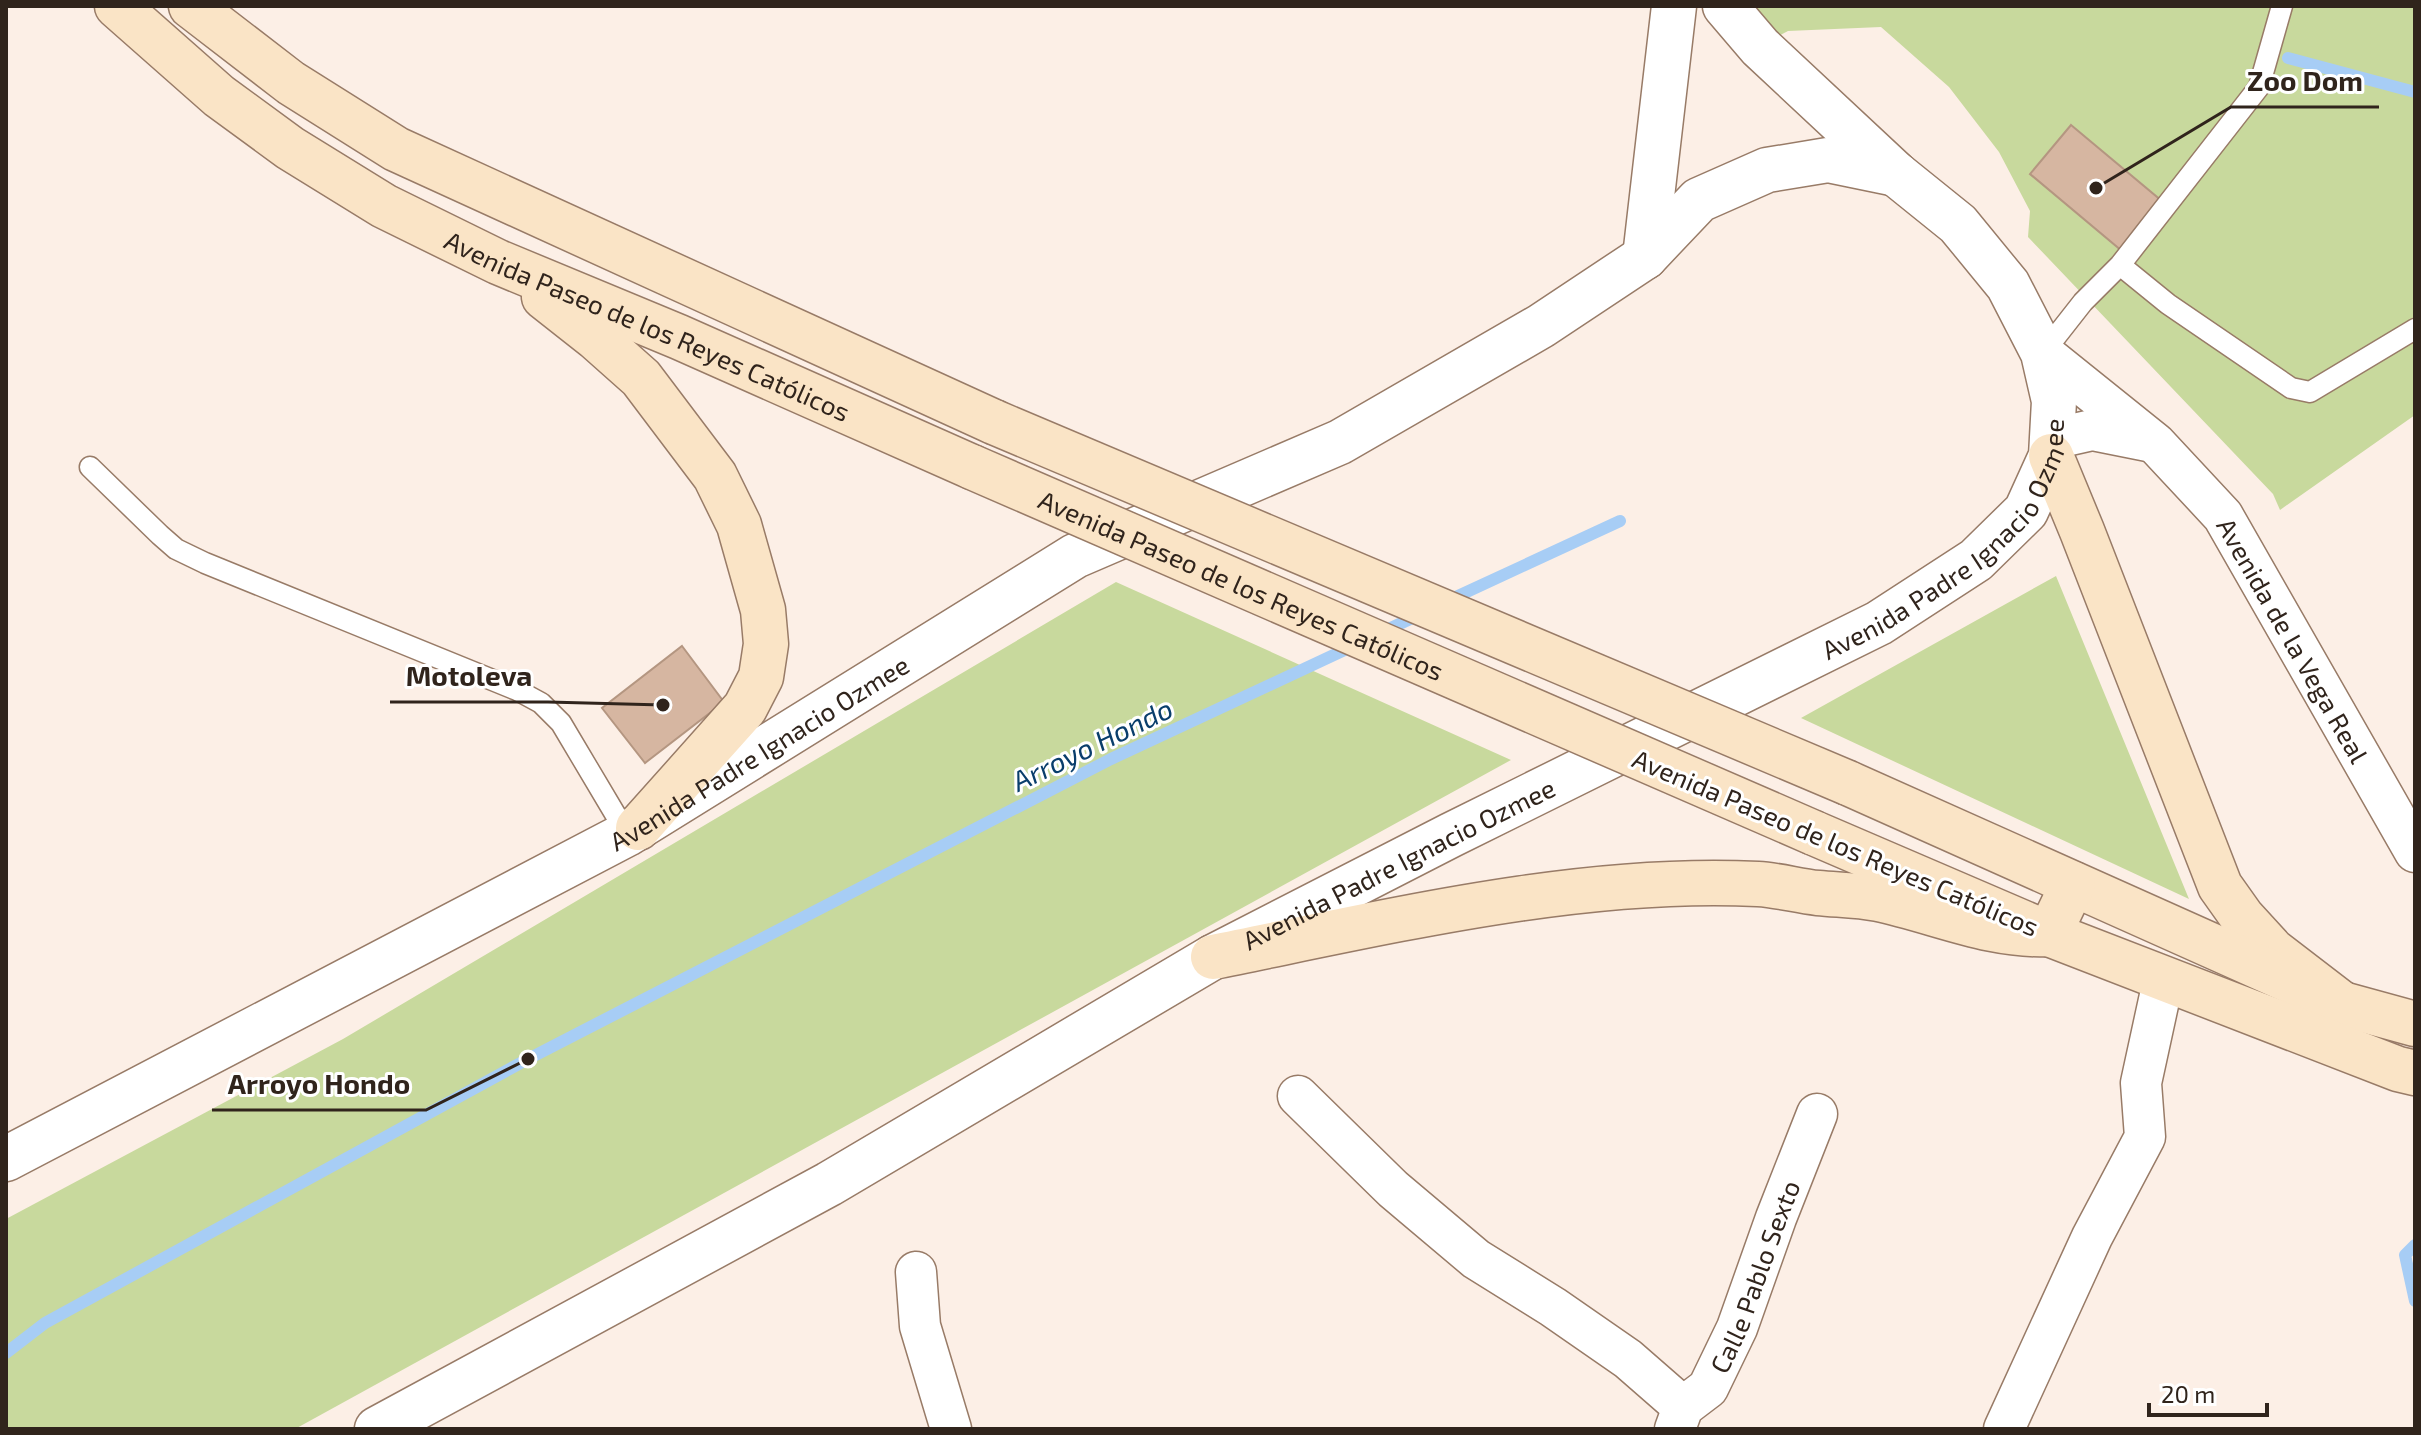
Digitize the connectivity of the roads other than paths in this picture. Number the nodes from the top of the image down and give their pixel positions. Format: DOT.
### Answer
graph roads {
  1 [pos="117,6"];
  2 [pos="191,6"];
  3 [pos="1674,6"];
  4 [pos="1725,6"];
  5 [pos="2282,6"];
  6 [pos="1896,174"];
  7 [pos="1645,257"];
  8 [pos="498,262"];
  9 [pos="2120,265"];
  10 [pos="2415,329"];
  11 [pos="2043,353"];
  12 [pos="2155,443"];
  13 [pos="2051,448"];
  14 [pos="90,467"];
  15 [pos="633,831"];
  16 [pos="2415,852"];
  17 [pos="2073,884"];
  18 [pos="2049,934"];
  19 [pos="1213,957"];
  20 [pos="2164,977"];
  21 [pos="2342,1004"];
  22 [pos="2410,1023"];
  23 [pos="2406,1071"];
  24 [pos="1298,1096"];
  25 [pos="1817,1114"];
  26 [pos="6,1159"];
  27 [pos="916,1272"];
  28 [pos="1679,1418"];
  29 [pos="377,1429"];
  30 [pos="951,1429"];
  31 [pos="2004,1429"];
  1 -- 8 [label="main road, Avenida Paseo de los Reyes Católicos"];
  2 -- 17 [label="main road, Avenida Paseo de los Reyes Católicos, bridge"];
  3 -- 7 [label="street"];
  4 -- 6 [label="street"];
  5 -- 9 [label="lane"];
  6 -- 7 [label="street, Avenida Padre Ignacio Ozmee"];
  6 -- 11 [label="street, Avenida Padre Ignacio Ozmee"];
  7 -- 15 [label="street, Avenida Padre Ignacio Ozmee"];
  8 -- 15 [label="main road"];
  8 -- 18 [label="main road, Avenida Paseo de los Reyes Católicos, bridge"];
  9 -- 10 [label="lane"];
  9 -- 11 [label="lane"];
  11 -- 12 [label="street, Avenida de la Vega Real"];
  11 -- 13 [label="street, Avenida Padre Ignacio Ozmee"];
  12 -- 13 [label="street"];
  12 -- 16 [label="street, Avenida de la Vega Real"];
  13 -- 19 [label="street, Avenida Padre Ignacio Ozmee"];
  13 -- 21 [label="main road"];
  14 -- 15 [label="lane"];
  15 -- 26 [label="street, Avenida Padre Ignacio Ozmee"];
  17 -- 18 [label="main road"];
  17 -- 21 [label="main road, Avenida Paseo de los Reyes Católicos"];
  18 -- 19 [label="main road"];
  18 -- 20 [label="main road, Avenida Paseo de los Reyes Católicos"];
  19 -- 29 [label="street, Avenida Padre Ignacio Ozmee"];
  20 -- 23 [label="main road, Avenida Paseo de los Reyes Católicos"];
  20 -- 31 [label="street"];
  21 -- 22 [label="main road, Avenida Paseo de los Reyes Católicos"];
  24 -- 28 [label="street"];
  25 -- 28 [label="street, Calle Pablo Sexto"];
  27 -- 30 [label="street"];
}
